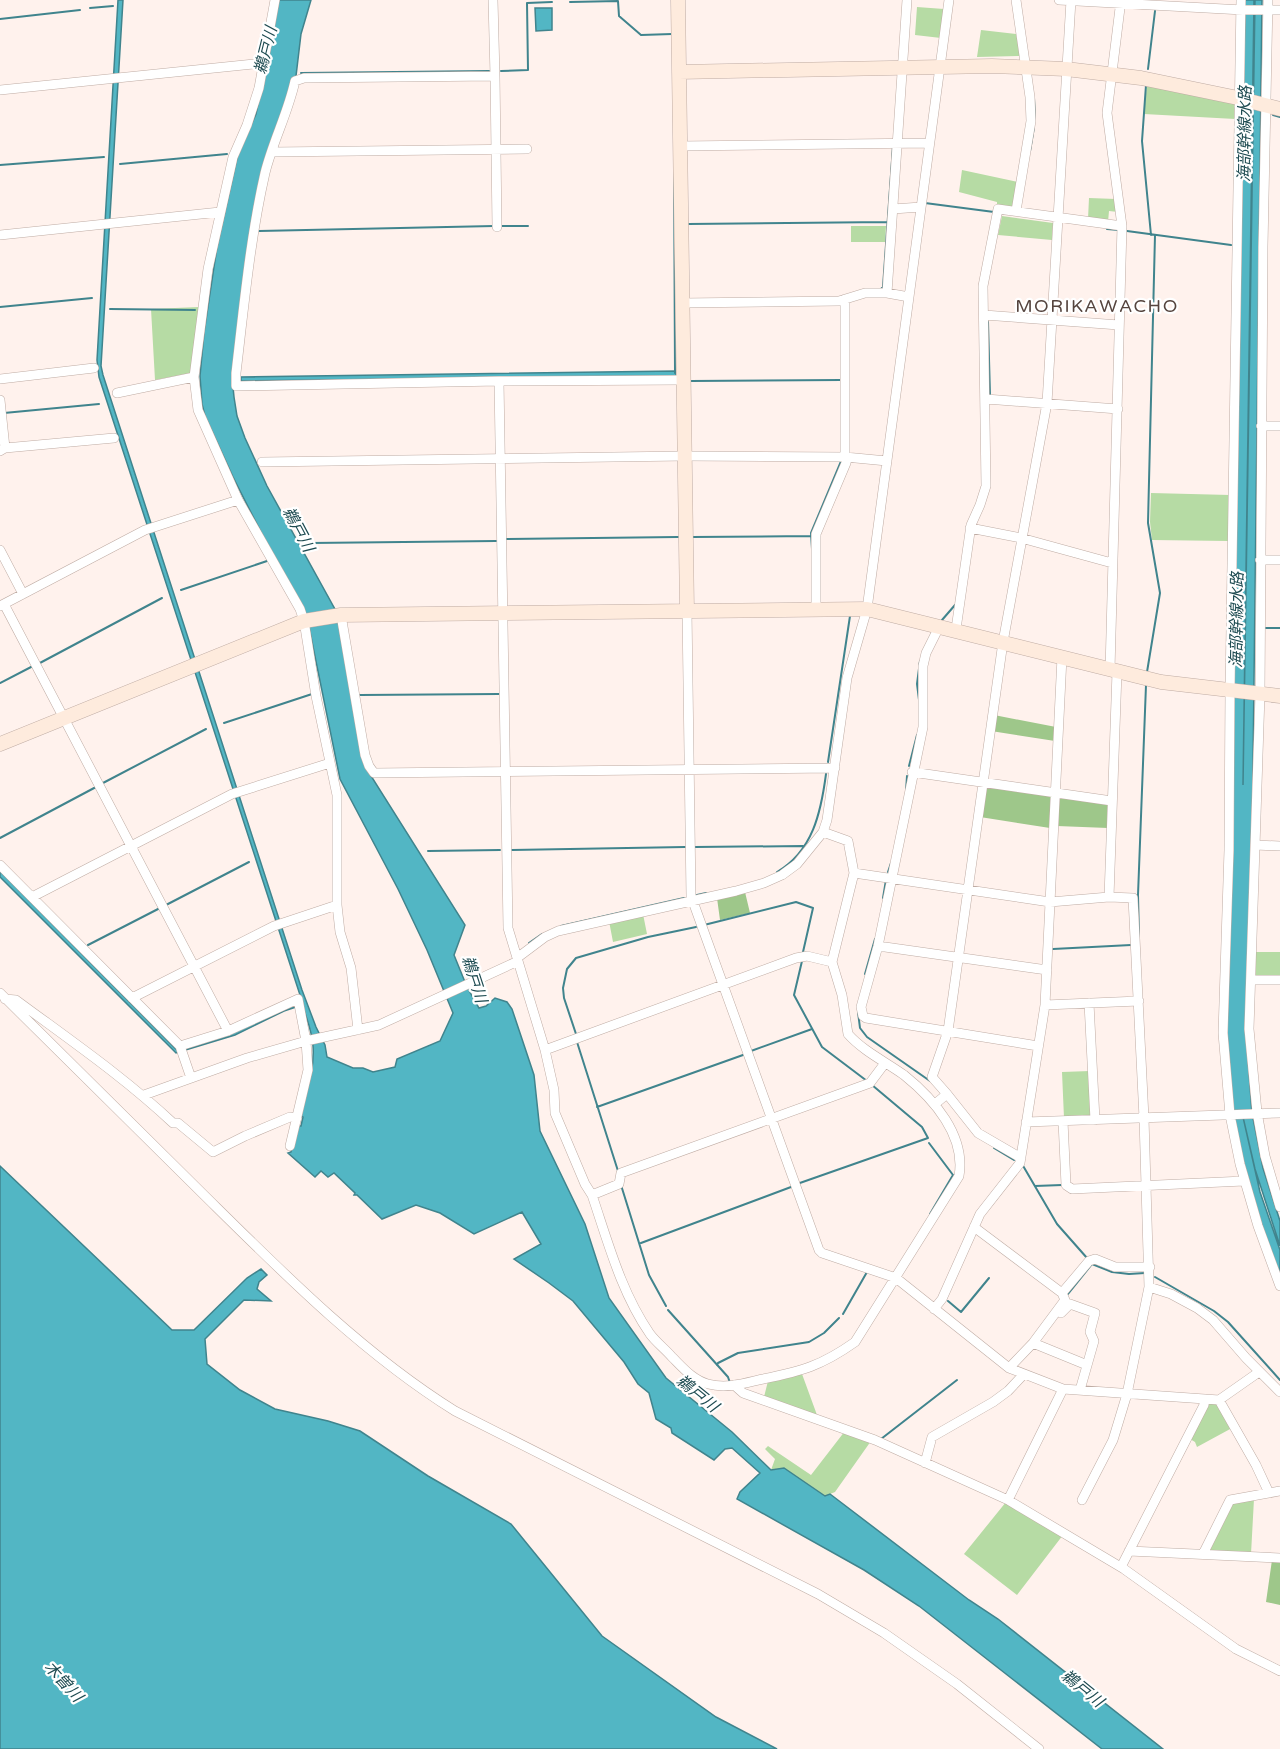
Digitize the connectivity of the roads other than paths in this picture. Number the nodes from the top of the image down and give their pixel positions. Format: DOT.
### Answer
graph roads {
  1 [pos="275,0"];
  2 [pos="493,0"];
  3 [pos="678,0"];
  4 [pos="907,0"];
  5 [pos="949,0"];
  6 [pos="1016,0"];
  7 [pos="1059,0"];
  8 [pos="1070,1"];
  9 [pos="1120,1"];
  10 [pos="1266,6"];
  11 [pos="1241,7"];
  12 [pos="1280,10"];
  13 [pos="263,63"];
  14 [pos="939,67"];
  15 [pos="1025,67"];
  16 [pos="902,68"];
  17 [pos="1066,69"];
  18 [pos="679,72"];
  19 [pos="1112,73"];
  20 [pos="495,76"];
  21 [pos="0,90"];
  22 [pos="1238,98"];
  23 [pos="1270,106"];
  24 [pos="897,143"];
  25 [pos="929,143"];
  26 [pos="680,146"];
  27 [pos="496,149"];
  28 [pos="527,149"];
  29 [pos="272,152"];
  30 [pos="921,207"];
  31 [pos="892,209"];
  32 [pos="1016,211"];
  33 [pos="220,212"];
  34 [pos="1058,217"];
  35 [pos="1122,226"];
  36 [pos="497,227"];
  37 [pos="0,235"];
  38 [pos="887,293"];
  39 [pos="909,297"];
  40 [pos="845,299"];
  41 [pos="682,303"];
  42 [pos="984,315"];
  43 [pos="1053,321"];
  44 [pos="1119,325"];
  45 [pos="94,368"];
  46 [pos="194,377"];
  47 [pos="0,379"];
  48 [pos="682,380"];
  49 [pos="499,381"];
  50 [pos="117,393"];
  51 [pos="986,399"];
  52 [pos="0,400"];
  53 [pos="1047,403"];
  54 [pos="1118,408"];
  55 [pos="1261,426"];
  56 [pos="1280,426"];
  57 [pos="114,438"];
  58 [pos="2,450"];
  59 [pos="684,456"];
  60 [pos="846,457"];
  61 [pos="500,460"];
  62 [pos="887,461"];
  63 [pos="262,462"];
  64 [pos="238,500"];
  65 [pos="970,528"];
  66 [pos="1021,538"];
  67 [pos="0,550"];
  68 [pos="1260,560"];
  69 [pos="1280,560"];
  70 [pos="1112,563"];
  71 [pos="23,594"];
  72 [pos="2,605"];
  73 [pos="816,609"];
  74 [pos="867,609"];
  75 [pos="687,611"];
  76 [pos="503,614"];
  77 [pos="341,615"];
  78 [pos="305,621"];
  79 [pos="940,626"];
  80 [pos="956,629"];
  81 [pos="1003,642"];
  82 [pos="1062,657"];
  83 [pos="1114,671"];
  84 [pos="1230,691"];
  85 [pos="1259,694"];
  86 [pos="1280,696"];
  87 [pos="63,718"];
  88 [pos="0,744"];
  89 [pos="330,763"];
  90 [pos="835,768"];
  91 [pos="689,770"];
  92 [pos="912,771"];
  93 [pos="505,772"];
  94 [pos="982,782"];
  95 [pos="1056,793"];
  96 [pos="1112,801"];
  97 [pos="823,832"];
  98 [pos="1255,845"];
  99 [pos="131,846"];
  100 [pos="1280,846"];
  101 [pos="0,866"];
  102 [pos="854,873"];
  103 [pos="893,878"];
  104 [pos="968,890"];
  105 [pos="32,897"];
  106 [pos="1109,897"];
  107 [pos="693,901"];
  108 [pos="1050,902"];
  109 [pos="337,904"];
  110 [pos="878,946"];
  111 [pos="958,958"];
  112 [pos="518,959"];
  113 [pos="832,962"];
  114 [pos="194,967"];
  115 [pos="1047,970"];
  116 [pos="1251,980"];
  117 [pos="1280,980"];
  118 [pos="723,984"];
  119 [pos="3,996"];
  120 [pos="132,998"];
  121 [pos="1139,1001"];
  122 [pos="1089,1003"];
  123 [pos="1045,1005"];
  124 [pos="358,1030"];
  125 [pos="228,1031"];
  126 [pos="948,1031"];
  127 [pos="307,1041"];
  128 [pos="1038,1046"];
  129 [pos="181,1050"];
  130 [pos="545,1050"];
  131 [pos="885,1063"];
  132 [pos="191,1078"];
  133 [pos="947,1094"];
  134 [pos="144,1095"];
  135 [pos="935,1104"];
  136 [pos="1255,1112"];
  137 [pos="1280,1113"];
  138 [pos="1230,1115"];
  139 [pos="297,1118"];
  140 [pos="771,1118"];
  141 [pos="1144,1118"];
  142 [pos="1095,1120"];
  143 [pos="1063,1121"];
  144 [pos="1026,1122"];
  145 [pos="290,1146"];
  146 [pos="1021,1158"];
  147 [pos="1244,1181"];
  148 [pos="1147,1186"];
  149 [pos="592,1195"];
  150 [pos="1280,1207"];
  151 [pos="974,1227"];
  152 [pos="1150,1267"];
  153 [pos="896,1278"];
  154 [pos="1280,1286"];
  155 [pos="1149,1287"];
  156 [pos="1062,1293"];
  157 [pos="934,1309"];
  158 [pos="1035,1341"];
  159 [pos="1087,1365"];
  160 [pos="1009,1368"];
  161 [pos="1259,1372"];
  162 [pos="1024,1374"];
  163 [pos="734,1385"];
  164 [pos="1063,1389"];
  165 [pos="1080,1390"];
  166 [pos="1280,1392"];
  167 [pos="1126,1394"];
  168 [pos="1205,1399"];
  169 [pos="1219,1400"];
  170 [pos="925,1463"];
  171 [pos="1280,1491"];
  172 [pos="1269,1493"];
  173 [pos="1008,1500"];
  174 [pos="1082,1500"];
  175 [pos="1129,1551"];
  176 [pos="1203,1554"];
  177 [pos="1280,1558"];
  178 [pos="1121,1567"];
  179 [pos="1280,1671"];
  180 [pos="1039,1749"];
  1 -- 13 [label="street"];
  2 -- 20 [label="street"];
  3 -- 18 [label="street"];
  4 -- 16 [label="street"];
  5 -- 14 [label="street"];
  6 -- 15 [label="street"];
  7 -- 8 [label="street"];
  8 -- 9 [label="street"];
  8 -- 17 [label="street"];
  9 -- 11 [label="street"];
  9 -- 19 [label="street"];
  10 -- 11 [label="street"];
  10 -- 12 [label="street"];
  10 -- 23 [label="street"];
  11 -- 22 [label="street"];
  13 -- 21 [label="street"];
  13 -- 33 [label="street"];
  14 -- 15 [label="street"];
  14 -- 16 [label="street"];
  14 -- 25 [label="street"];
  15 -- 17 [label="street"];
  15 -- 32 [label="street"];
  16 -- 18 [label="street"];
  16 -- 24 [label="street"];
  17 -- 19 [label="street"];
  17 -- 34 [label="street"];
  18 -- 26 [label="street"];
  19 -- 22 [label="street"];
  19 -- 35 [label="street"];
  20 -- 27 [label="street"];
  20 -- 29 [label="street"];
  22 -- 23 [label="street"];
  22 -- 84 [label="street"];
  23 -- 55 [label="street"];
  24 -- 25 [label="street"];
  24 -- 26 [label="street"];
  24 -- 31 [label="street"];
  25 -- 30 [label="street"];
  26 -- 41 [label="street"];
  27 -- 28 [label="street"];
  27 -- 29 [label="street"];
  27 -- 36 [label="street"];
  29 -- 49 [label="street"];
  30 -- 31 [label="street"];
  30 -- 39 [label="street"];
  31 -- 38 [label="street"];
  32 -- 34 [label="street"];
  32 -- 42 [label="street"];
  33 -- 37 [label="street"];
  33 -- 46 [label="street"];
  34 -- 35 [label="street"];
  34 -- 43 [label="street"];
  35 -- 44 [label="street"];
  38 -- 39 [label="street"];
  38 -- 40 [label="street"];
  39 -- 62 [label="street"];
  40 -- 41 [label="street"];
  40 -- 60 [label="street"];
  41 -- 48 [label="street"];
  42 -- 43 [label="street"];
  42 -- 51 [label="street"];
  43 -- 44 [label="street"];
  43 -- 53 [label="street"];
  44 -- 54 [label="street"];
  45 -- 47 [label="street"];
  46 -- 50 [label="street"];
  46 -- 64 [label="street"];
  48 -- 49 [label="street"];
  48 -- 59 [label="street"];
  49 -- 61 [label="street"];
  51 -- 53 [label="street"];
  51 -- 65 [label="street"];
  52 -- 58 [label="street"];
  53 -- 54 [label="street"];
  53 -- 66 [label="street"];
  54 -- 70 [label="street"];
  55 -- 56 [label="street"];
  55 -- 68 [label="street"];
  57 -- 58 [label="street"];
  59 -- 60 [label="street"];
  59 -- 61 [label="street"];
  59 -- 75 [label="street"];
  60 -- 62 [label="street"];
  60 -- 73 [label="street"];
  61 -- 63 [label="street"];
  61 -- 76 [label="street"];
  62 -- 74 [label="street"];
  64 -- 71 [label="street"];
  64 -- 78 [label="street"];
  65 -- 66 [label="street"];
  65 -- 80 [label="street"];
  66 -- 70 [label="street"];
  66 -- 81 [label="street"];
  67 -- 71 [label="street"];
  68 -- 69 [label="street"];
  68 -- 85 [label="street"];
  70 -- 83 [label="street"];
  71 -- 72 [label="street"];
  72 -- 87 [label="street"];
  73 -- 74 [label="street"];
  73 -- 75 [label="street"];
  74 -- 79 [label="street"];
  74 -- 90 [label="street"];
  75 -- 76 [label="street"];
  75 -- 91 [label="street"];
  76 -- 77 [label="street"];
  76 -- 93 [label="street"];
  77 -- 78 [label="street"];
  77 -- 93 [label="street"];
  78 -- 87 [label="street"];
  78 -- 89 [label="street"];
  79 -- 80 [label="street"];
  79 -- 92 [label="street"];
  80 -- 81 [label="street"];
  81 -- 82 [label="street"];
  81 -- 94 [label="street"];
  82 -- 83 [label="street"];
  82 -- 95 [label="street"];
  83 -- 84 [label="street"];
  83 -- 96 [label="street"];
  84 -- 85 [label="street"];
  84 -- 138 [label="street"];
  85 -- 86 [label="street"];
  85 -- 98 [label="street"];
  87 -- 88 [label="street"];
  87 -- 99 [label="street"];
  89 -- 99 [label="street"];
  89 -- 109 [label="street"];
  90 -- 91 [label="street"];
  90 -- 97 [label="street"];
  91 -- 93 [label="street"];
  91 -- 107 [label="street"];
  92 -- 94 [label="street"];
  92 -- 103 [label="street"];
  93 -- 112 [label="street"];
  94 -- 95 [label="street"];
  94 -- 104 [label="street"];
  95 -- 96 [label="street"];
  95 -- 108 [label="street"];
  96 -- 106 [label="street"];
  97 -- 102 [label="street"];
  97 -- 107 [label="street"];
  98 -- 100 [label="street"];
  98 -- 116 [label="street"];
  99 -- 105 [label="street"];
  99 -- 114 [label="street"];
  101 -- 105 [label="street"];
  102 -- 103 [label="street"];
  102 -- 113 [label="street"];
  103 -- 104 [label="street"];
  103 -- 110 [label="street"];
  104 -- 108 [label="street"];
  104 -- 111 [label="street"];
  105 -- 120 [label="street"];
  106 -- 108 [label="street"];
  106 -- 121 [label="street"];
  107 -- 112 [label="street"];
  107 -- 118 [label="street"];
  108 -- 115 [label="street"];
  109 -- 114 [label="street"];
  109 -- 124 [label="street"];
  110 -- 111 [label="street"];
  110 -- 126 [label="street"];
  111 -- 115 [label="street"];
  111 -- 126 [label="street"];
  112 -- 124 [label="street"];
  112 -- 130 [label="street"];
  113 -- 118 [label="street"];
  113 -- 131 [label="street"];
  114 -- 120 [label="street"];
  114 -- 125 [label="street"];
  115 -- 123 [label="street"];
  116 -- 117 [label="street"];
  116 -- 136 [label="street"];
  118 -- 130 [label="street"];
  118 -- 140 [label="street"];
  119 -- 134 [label="street"];
  119 -- 180 [label="street"];
  120 -- 129 [label="street"];
  121 -- 122 [label="street"];
  121 -- 141 [label="street"];
  122 -- 123 [label="street"];
  122 -- 142 [label="street"];
  123 -- 128 [label="street"];
  124 -- 127 [label="street"];
  125 -- 127 [label="street"];
  125 -- 129 [label="street"];
  126 -- 128 [label="street"];
  126 -- 133 [label="street"];
  127 -- 132 [label="street"];
  127 -- 139 [label="street"];
  128 -- 144 [label="street"];
  129 -- 132 [label="street"];
  130 -- 149 [label="street"];
  131 -- 135 [label="street"];
  131 -- 140 [label="street"];
  132 -- 134 [label="street"];
  133 -- 135 [label="street"];
  133 -- 146 [label="street"];
  134 -- 139 [label="street"];
  135 -- 153 [label="street"];
  136 -- 137 [label="street"];
  136 -- 138 [label="street"];
  136 -- 150 [label="street"];
  138 -- 141 [label="street"];
  138 -- 147 [label="street"];
  139 -- 145 [label="street"];
  140 -- 149 [label="street"];
  140 -- 153 [label="street"];
  141 -- 142 [label="street"];
  141 -- 148 [label="street"];
  142 -- 143 [label="street"];
  143 -- 144 [label="street"];
  143 -- 148 [label="street"];
  144 -- 146 [label="street"];
  146 -- 151 [label="street"];
  147 -- 148 [label="street"];
  147 -- 154 [label="street"];
  148 -- 152 [label="street"];
  149 -- 163 [label="street"];
  151 -- 156 [label="street"];
  151 -- 157 [label="street"];
  152 -- 155 [label="street"];
  152 -- 156 [label="street"];
  153 -- 157 [label="street"];
  153 -- 163 [label="street"];
  155 -- 161 [label="street"];
  155 -- 167 [label="street"];
  156 -- 158 [label="street"];
  157 -- 160 [label="street"];
  158 -- 159 [label="street"];
  158 -- 159 [label="street"];
  158 -- 160 [label="street"];
  159 -- 165 [label="street"];
  160 -- 162 [label="street"];
  161 -- 166 [label="street"];
  161 -- 169 [label="street"];
  162 -- 164 [label="street"];
  162 -- 170 [label="street"];
  163 -- 170 [label="street"];
  164 -- 165 [label="street"];
  164 -- 173 [label="street"];
  165 -- 167 [label="street"];
  167 -- 168 [label="street"];
  167 -- 174 [label="street"];
  168 -- 169 [label="street"];
  168 -- 175 [label="street"];
  169 -- 172 [label="street"];
  170 -- 173 [label="street"];
  171 -- 172 [label="street"];
  172 -- 176 [label="street"];
  173 -- 178 [label="street"];
  175 -- 176 [label="street"];
  175 -- 178 [label="street"];
  176 -- 177 [label="street"];
  178 -- 179 [label="street"];
}
